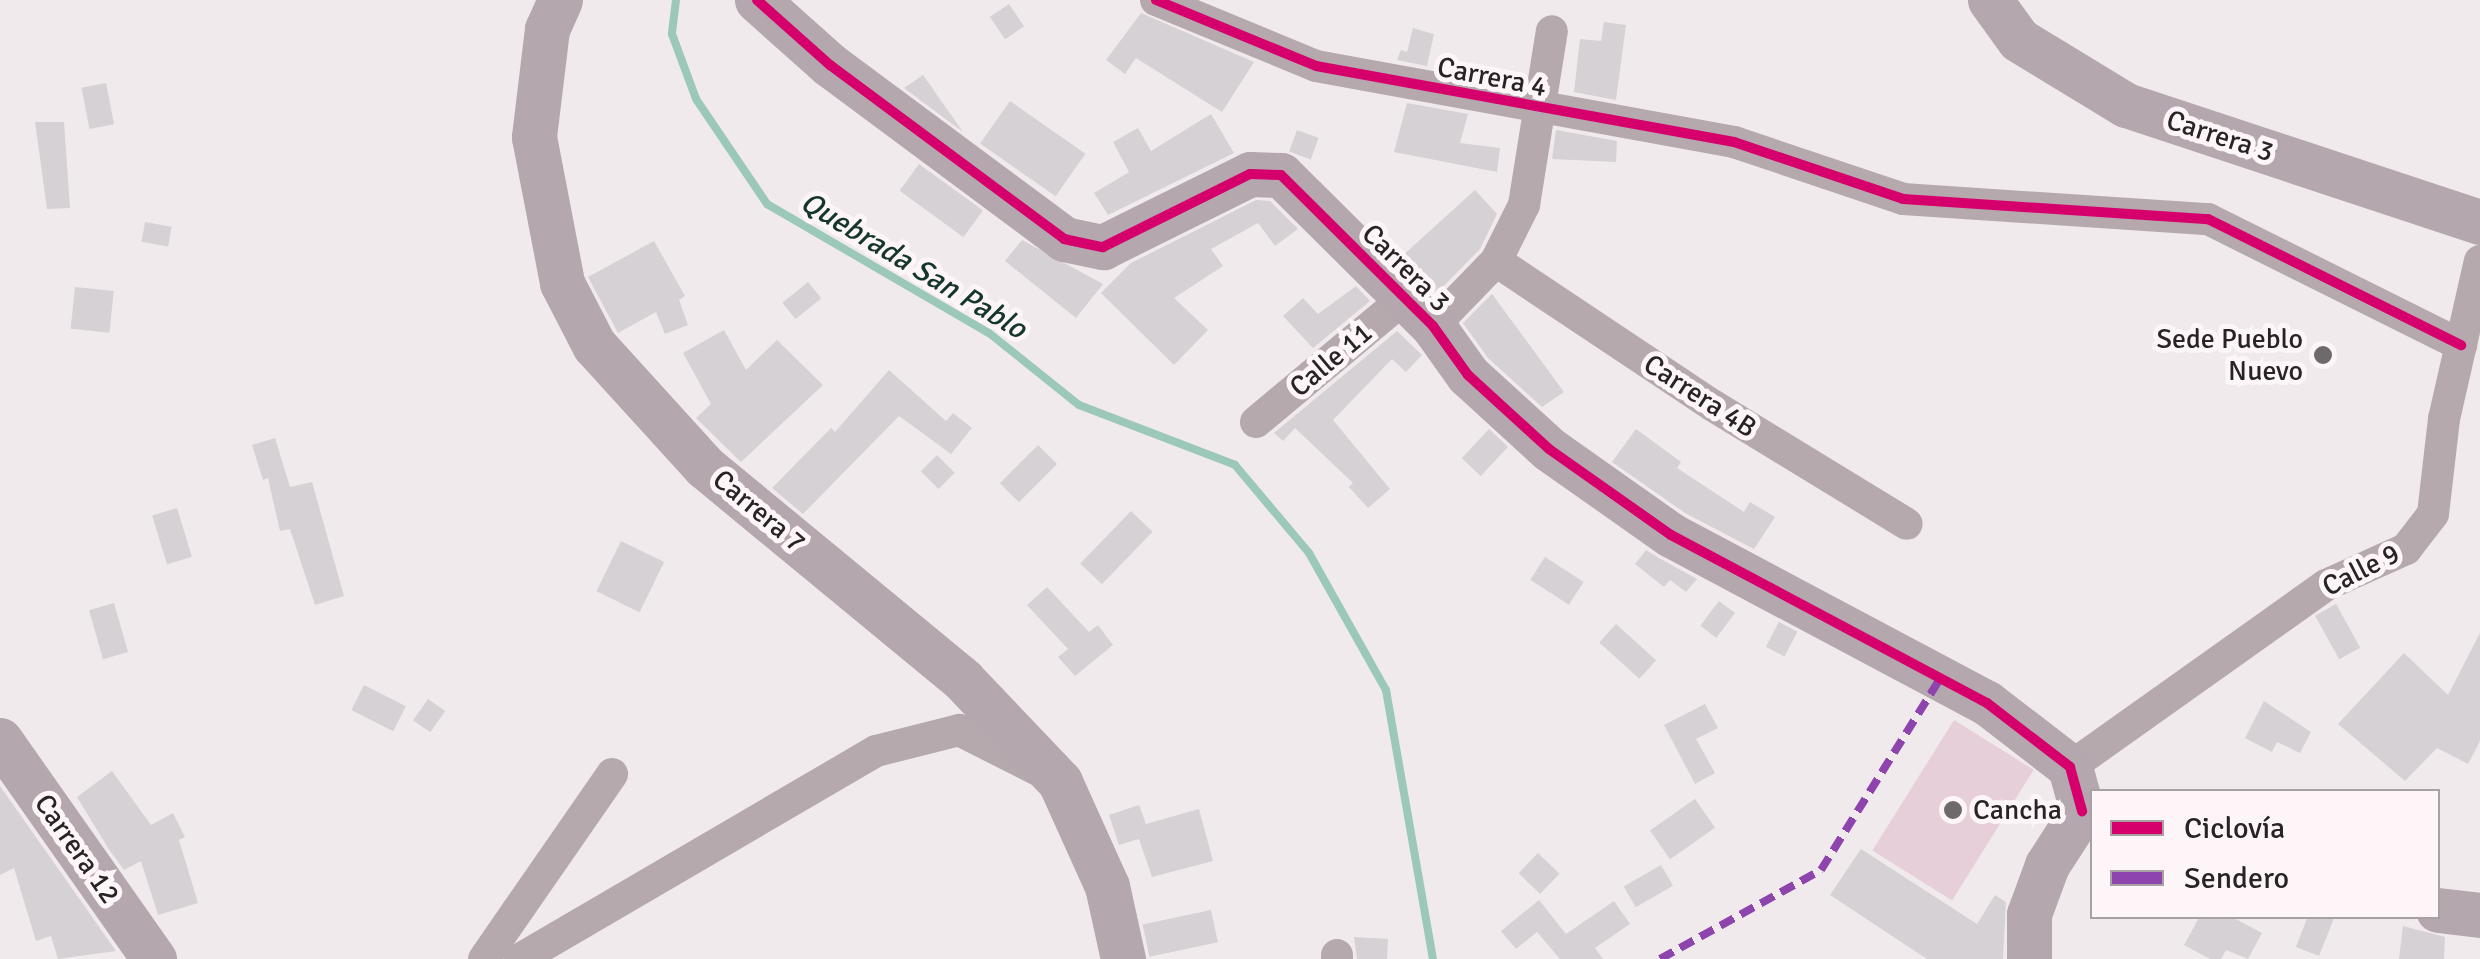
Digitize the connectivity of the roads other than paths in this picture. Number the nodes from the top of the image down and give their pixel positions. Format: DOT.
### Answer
graph roads {
  1 [pos="560,0"];
  2 [pos="1156,0"];
  3 [pos="1990,0"];
  4 [pos="772,4"];
  5 [pos="1552,31"];
  6 [pos="1539,109"];
  7 [pos="2480,222"];
  8 [pos="1496,261"];
  9 [pos="2480,261"];
  10 [pos="1419,312"];
  11 [pos="2461,345"];
  12 [pos="1256,422"];
  13 [pos="1907,524"];
  14 [pos="0,740"];
  15 [pos="2070,767"];
  16 [pos="612,774"];
  17 [pos="1060,782"];
  18 [pos="2087,813"];
  19 [pos="2440,910"];
  20 [pos="2480,914"];
  21 [pos="154,959"];
  22 [pos="484,959"];
  23 [pos="520,959"];
  24 [pos="1124,959"];
  25 [pos="2029,959"];
  1 -- 17 [label="street, Carrera 7"];
  2 -- 6 [label="street, Carrera 4"];
  3 -- 7 [label="street, Carrera 3"];
  4 -- 10 [label="street, Carrera 3"];
  5 -- 6 [label="street, Calle 11"];
  6 -- 8 [label="street, Calle 11"];
  6 -- 11 [label="street, Carrera 4"];
  8 -- 10 [label="street, Calle 11"];
  8 -- 13 [label="street, Carrera 4B"];
  9 -- 11 [label="street, Calle 9"];
  10 -- 12 [label="street, Calle 11"];
  10 -- 15 [label="street, Carrera 3"];
  11 -- 15 [label="street, Calle 9"];
  14 -- 21 [label="street, Carrera 12"];
  15 -- 18 [label="street"];
  16 -- 22 [label="street"];
  17 -- 23 [label="street"];
  17 -- 24 [label="street, Carrera 7"];
  18 -- 25 [label="street"];
  19 -- 20 [label="street"];
}
